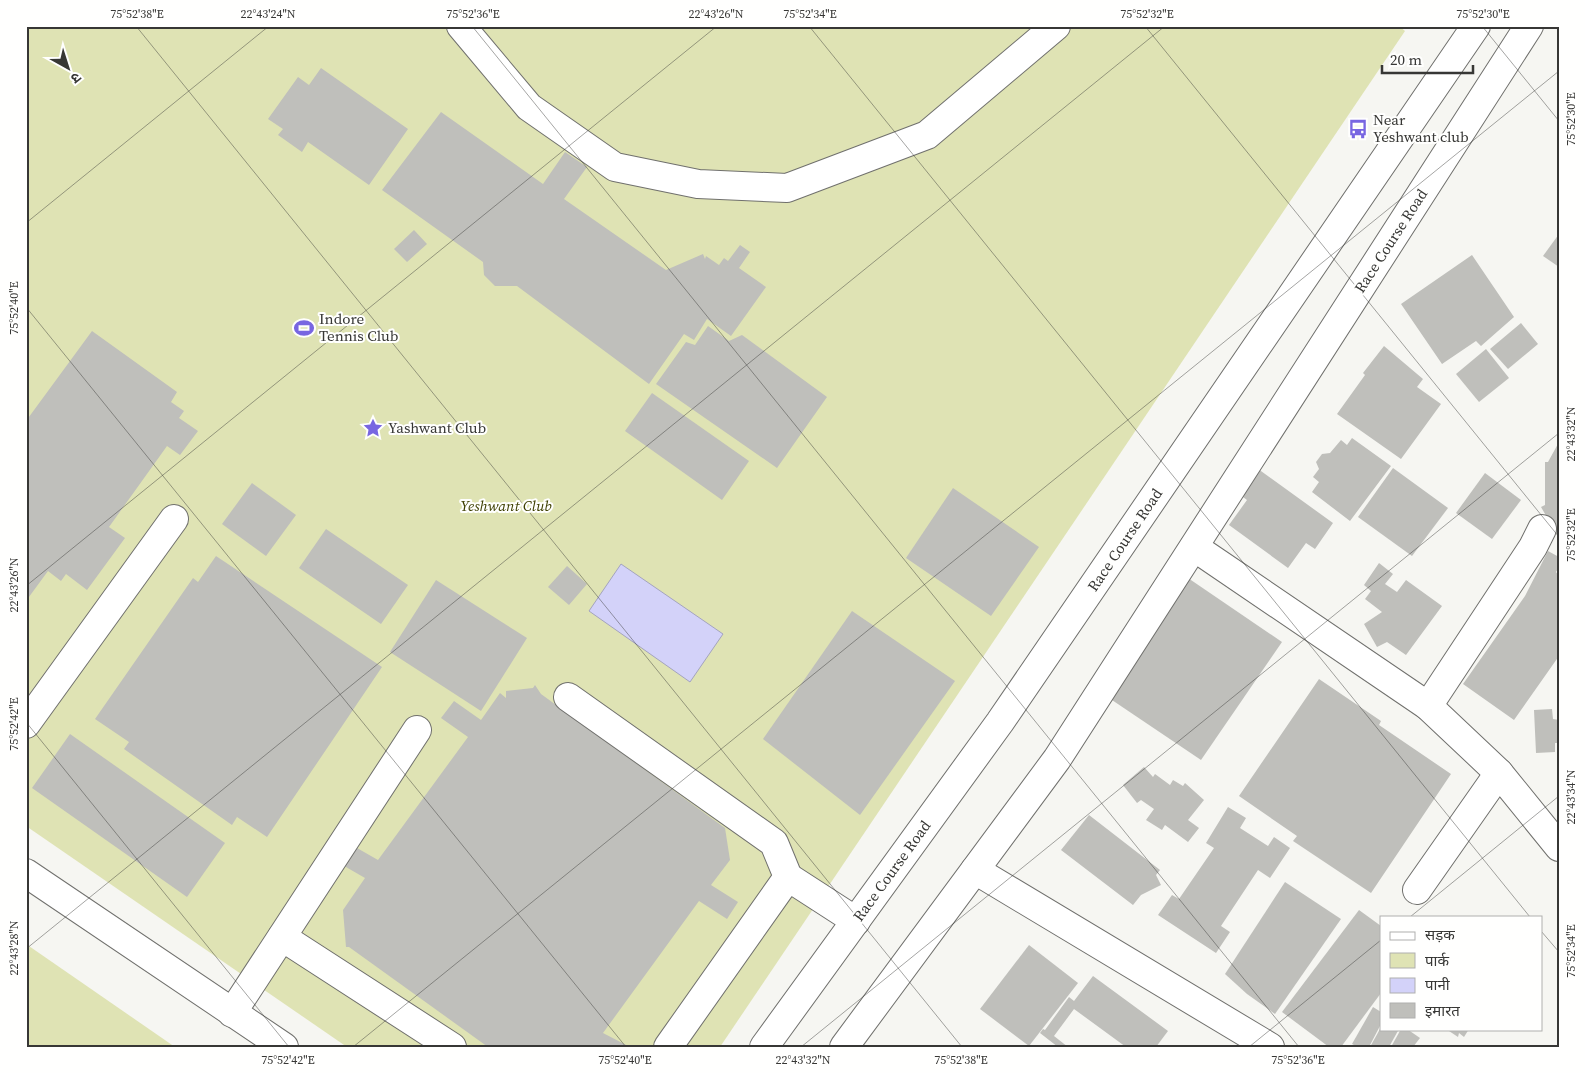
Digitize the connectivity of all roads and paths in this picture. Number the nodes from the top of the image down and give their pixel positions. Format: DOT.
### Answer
graph roads {
  1 [pos="461,26"];
  2 [pos="1056,26"];
  3 [pos="1476,26"];
  4 [pos="1529,26"];
  5 [pos="174,519"];
  6 [pos="1542,529"];
  7 [pos="1194,547"];
  8 [pos="568,697"];
  9 [pos="1428,706"];
  10 [pos="26,724"];
  11 [pos="417,730"];
  12 [pos="1499,773"];
  13 [pos="1559,847"];
  14 [pos="975,870"];
  15 [pos="26,873"];
  16 [pos="788,877"];
  17 [pos="1417,890"];
  18 [pos="856,921"];
  19 [pos="282,937"];
  20 [pos="232,1013"];
  21 [pos="284,1047"];
  22 [pos="452,1047"];
  23 [pos="668,1047"];
  24 [pos="764,1047"];
  25 [pos="844,1047"];
  26 [pos="1270,1047"];
  1 -- 2 [label="main road"];
  3 -- 18 [label="main road, Race Course Road"];
  4 -- 7 [label="main road, Race Course Road"];
  5 -- 10 [label="main road"];
  6 -- 9 [label="main road"];
  7 -- 9 [label="main road"];
  7 -- 14 [label="main road, Race Course Road"];
  8 -- 16 [label="main road"];
  9 -- 12 [label="main road"];
  11 -- 19 [label="main road"];
  12 -- 13 [label="main road"];
  12 -- 17 [label="main road"];
  14 -- 25 [label="main road, Race Course Road"];
  14 -- 26 [label="main road"];
  15 -- 20 [label="main road"];
  16 -- 18 [label="main road"];
  16 -- 23 [label="main road"];
  18 -- 24 [label="main road, Race Course Road"];
  19 -- 20 [label="main road"];
  19 -- 22 [label="main road"];
  20 -- 21 [label="main road"];
}
